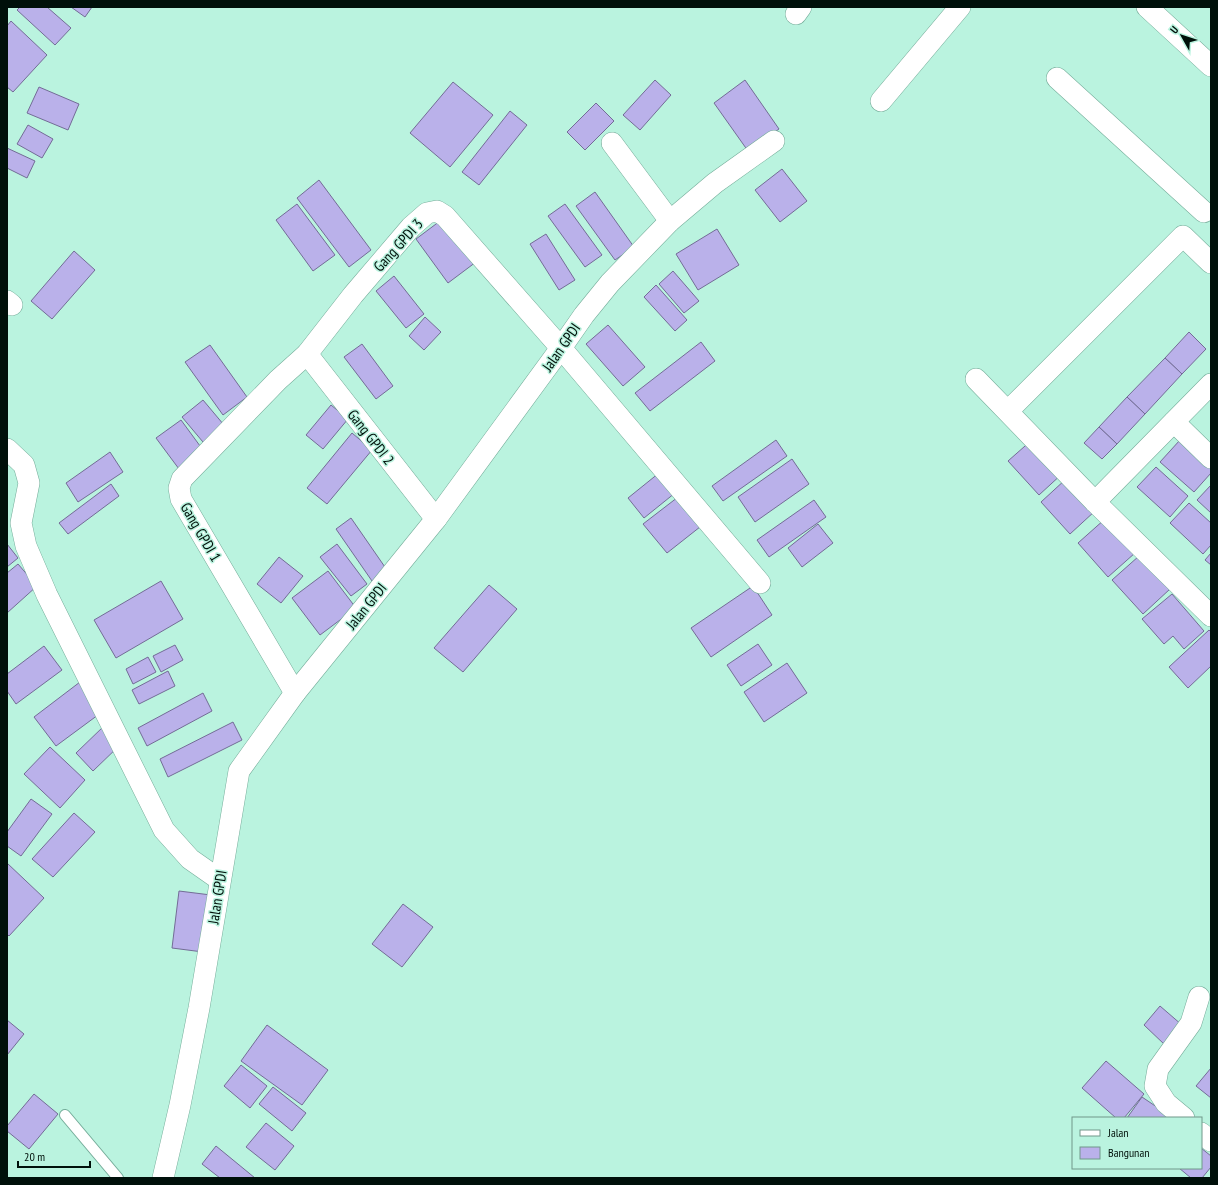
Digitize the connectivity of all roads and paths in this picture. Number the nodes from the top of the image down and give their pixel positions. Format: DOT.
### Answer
graph roads {
  1 [pos="960,7"];
  2 [pos="1147,7"];
  3 [pos="1211,66"];
  4 [pos="1057,78"];
  5 [pos="881,101"];
  6 [pos="774,141"];
  7 [pos="612,143"];
  8 [pos="1207,208"];
  9 [pos="670,221"];
  10 [pos="1183,236"];
  11 [pos="1211,263"];
  12 [pos="561,348"];
  13 [pos="307,354"];
  14 [pos="976,379"];
  15 [pos="1211,384"];
  16 [pos="1008,411"];
  17 [pos="1174,422"];
  18 [pos="7,449"];
  19 [pos="1211,458"];
  20 [pos="1096,502"];
  21 [pos="436,519"];
  22 [pos="760,583"];
  23 [pos="1211,616"];
  24 [pos="295,693"];
  25 [pos="220,880"];
  26 [pos="1199,997"];
  27 [pos="65,1115"];
  28 [pos="1183,1117"];
  29 [pos="1202,1134"];
  30 [pos="1211,1141"];
  31 [pos="118,1178"];
  32 [pos="163,1178"];
  1 -- 5 [label="street"];
  2 -- 3 [label="street"];
  4 -- 8 [label="street"];
  6 -- 9 [label="street, Jalan GPDI"];
  7 -- 9 [label="street"];
  8 -- 10 [label="street"];
  9 -- 12 [label="street, Jalan GPDI"];
  10 -- 11 [label="street"];
  10 -- 16 [label="street"];
  12 -- 13 [label="street, Gang GPDI 3"];
  12 -- 21 [label="street, Jalan GPDI"];
  12 -- 22 [label="street"];
  13 -- 21 [label="street, Gang GPDI 2"];
  13 -- 24 [label="street, Gang GPDI 1"];
  14 -- 16 [label="street"];
  15 -- 17 [label="street"];
  16 -- 20 [label="street"];
  17 -- 19 [label="street"];
  17 -- 20 [label="street"];
  18 -- 25 [label="street"];
  20 -- 23 [label="street"];
  21 -- 24 [label="street, Jalan GPDI"];
  24 -- 25 [label="street, Jalan GPDI"];
  25 -- 32 [label="street, Jalan GPDI"];
  26 -- 28 [label="street"];
  27 -- 31 [label="lane"];
  29 -- 30 [label="street"];
}
